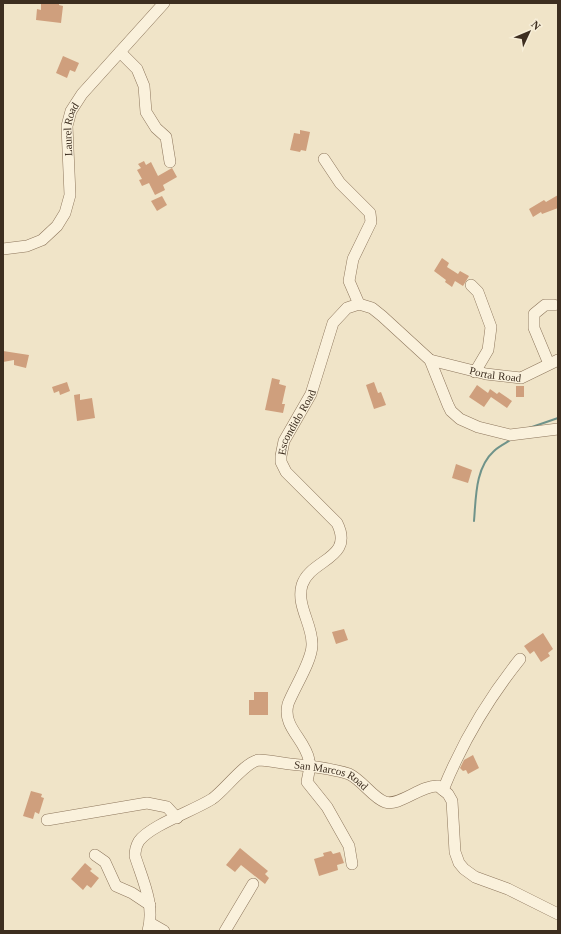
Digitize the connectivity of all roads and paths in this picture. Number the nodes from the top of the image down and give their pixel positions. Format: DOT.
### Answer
graph roads {
  1 [pos="161,4"];
  2 [pos="120,52"];
  3 [pos="324,159"];
  4 [pos="170,162"];
  5 [pos="3,249"];
  6 [pos="471,285"];
  7 [pos="359,304"];
  8 [pos="554,305"];
  9 [pos="430,360"];
  10 [pos="553,362"];
  11 [pos="475,372"];
  12 [pos="558,429"];
  13 [pos="520,659"];
  14 [pos="310,766"];
  15 [pos="443,790"];
  16 [pos="177,818"];
  17 [pos="47,820"];
  18 [pos="95,855"];
  19 [pos="352,864"];
  20 [pos="253,884"];
  21 [pos="150,905"];
  22 [pos="558,914"];
  23 [pos="149,927"];
  24 [pos="164,931"];
  25 [pos="225,931"];
  1 -- 2 [label="street, Laurel Road"];
  2 -- 4 [label="street"];
  2 -- 5 [label="street, Laurel Road"];
  3 -- 7 [label="street"];
  6 -- 11 [label="street"];
  7 -- 9 [label="street"];
  7 -- 14 [label="street, Escondido Road"];
  8 -- 10 [label="street"];
  9 -- 11 [label="street, Portal Road"];
  9 -- 12 [label="street"];
  10 -- 11 [label="street, Portal Road"];
  13 -- 15 [label="street"];
  14 -- 15 [label="street, San Marcos Road"];
  14 -- 16 [label="street, San Marcos Road"];
  14 -- 19 [label="street, Escondido Road"];
  15 -- 22 [label="street"];
  16 -- 17 [label="street"];
  16 -- 21 [label="street, San Marcos Road"];
  18 -- 21 [label="street"];
  20 -- 25 [label="street"];
  21 -- 23 [label="street, San Marcos Road"];
  23 -- 24 [label="street"];
}
